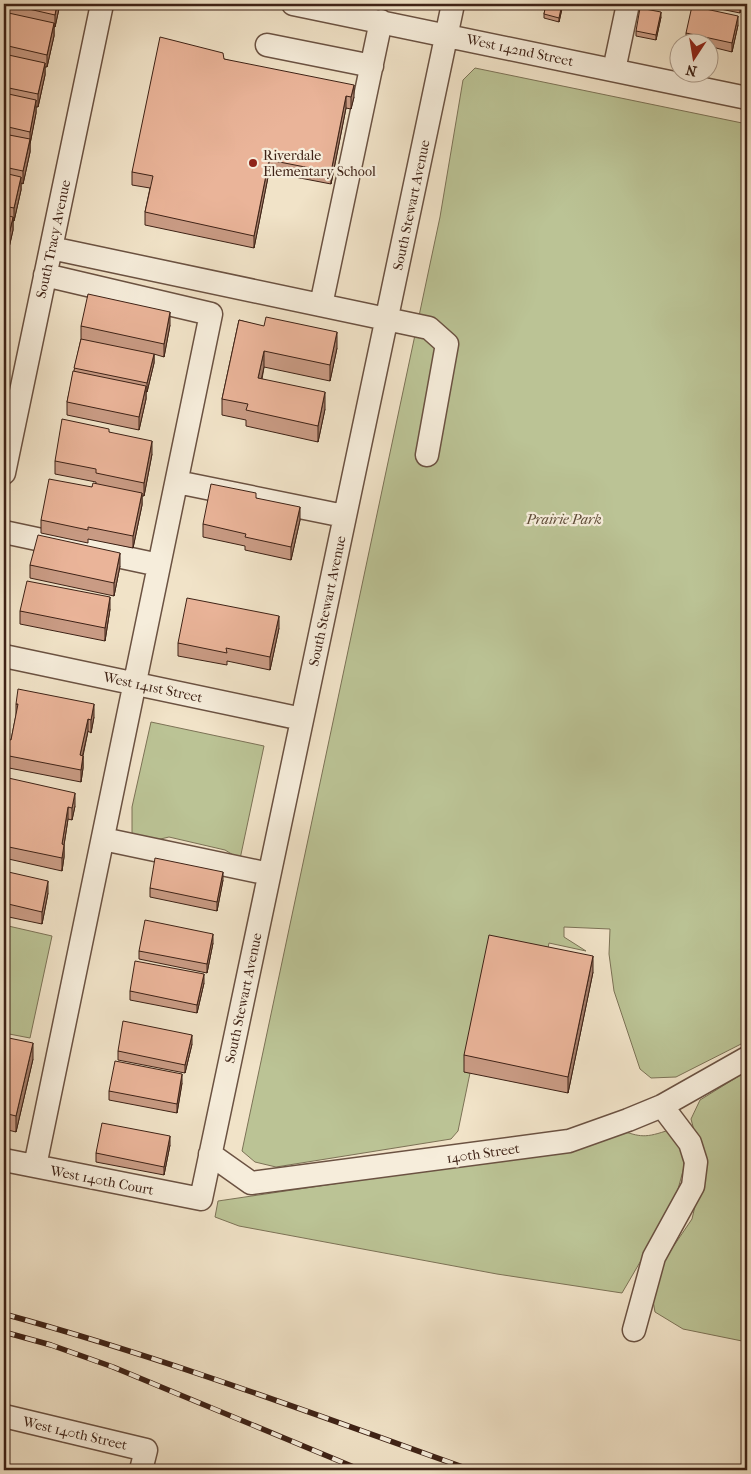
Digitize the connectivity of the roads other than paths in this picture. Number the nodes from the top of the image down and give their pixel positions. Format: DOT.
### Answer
graph roads {
  1 [pos="102,4"];
  2 [pos="293,4"];
  3 [pos="453,4"];
  4 [pos="628,4"];
  5 [pos="381,22"];
  6 [pos="447,35"];
  7 [pos="267,45"];
  8 [pos="372,66"];
  9 [pos="614,70"];
  10 [pos="747,98"];
  11 [pos="51,248"];
  12 [pos="46,275"];
  13 [pos="320,305"];
  14 [pos="386,319"];
  15 [pos="427,456"];
  16 [pos="4,473"];
  17 [pos="176,482"];
  18 [pos="344,516"];
  19 [pos="4,532"];
  20 [pos="159,566"];
  21 [pos="4,656"];
  22 [pos="135,684"];
  23 [pos="302,719"];
  24 [pos="103,839"];
  25 [pos="269,874"];
  26 [pos="747,1058"];
  27 [pos="662,1106"];
  28 [pos="210,1154"];
  29 [pos="4,1160"];
  30 [pos="35,1166"];
  31 [pos="201,1199"];
  32 [pos="634,1330"];
  33 [pos="4,1416"];
  34 [pos="143,1460"];
  1 -- 11 [label="street, South Tracy Avenue"];
  2 -- 5 [label="street, West 142nd Street"];
  3 -- 6 [label="street, South Stewart Avenue"];
  4 -- 9 [label="street"];
  5 -- 6 [label="street, West 142nd Street"];
  5 -- 8 [label="street"];
  6 -- 9 [label="street, West 142nd Street"];
  6 -- 14 [label="street, South Stewart Avenue"];
  7 -- 8 [label="street"];
  8 -- 13 [label="street"];
  9 -- 10 [label="street, West 142nd Street"];
  11 -- 12 [label="street, South Tracy Avenue"];
  11 -- 13 [label="street"];
  12 -- 16 [label="street, South Tracy Avenue"];
  12 -- 17 [label="street"];
  13 -- 14 [label="street"];
  14 -- 15 [label="street"];
  14 -- 18 [label="street, South Stewart Avenue"];
  17 -- 18 [label="street"];
  17 -- 20 [label="street"];
  18 -- 23 [label="street, South Stewart Avenue"];
  19 -- 20 [label="street"];
  20 -- 22 [label="street"];
  21 -- 22 [label="street, West 141st Street"];
  22 -- 23 [label="street, West 141st Street"];
  22 -- 24 [label="street"];
  23 -- 25 [label="street, South Stewart Avenue"];
  24 -- 25 [label="street"];
  24 -- 30 [label="street"];
  25 -- 28 [label="street, South Stewart Avenue"];
  26 -- 27 [label="street, 140th Street"];
  27 -- 28 [label="street, 140th Street"];
  27 -- 32 [label="street"];
  28 -- 31 [label="street, South Stewart Avenue"];
  29 -- 30 [label="street, West 140th Court"];
  30 -- 31 [label="street, West 140th Court"];
  33 -- 34 [label="street, West 140th Street"];
}
